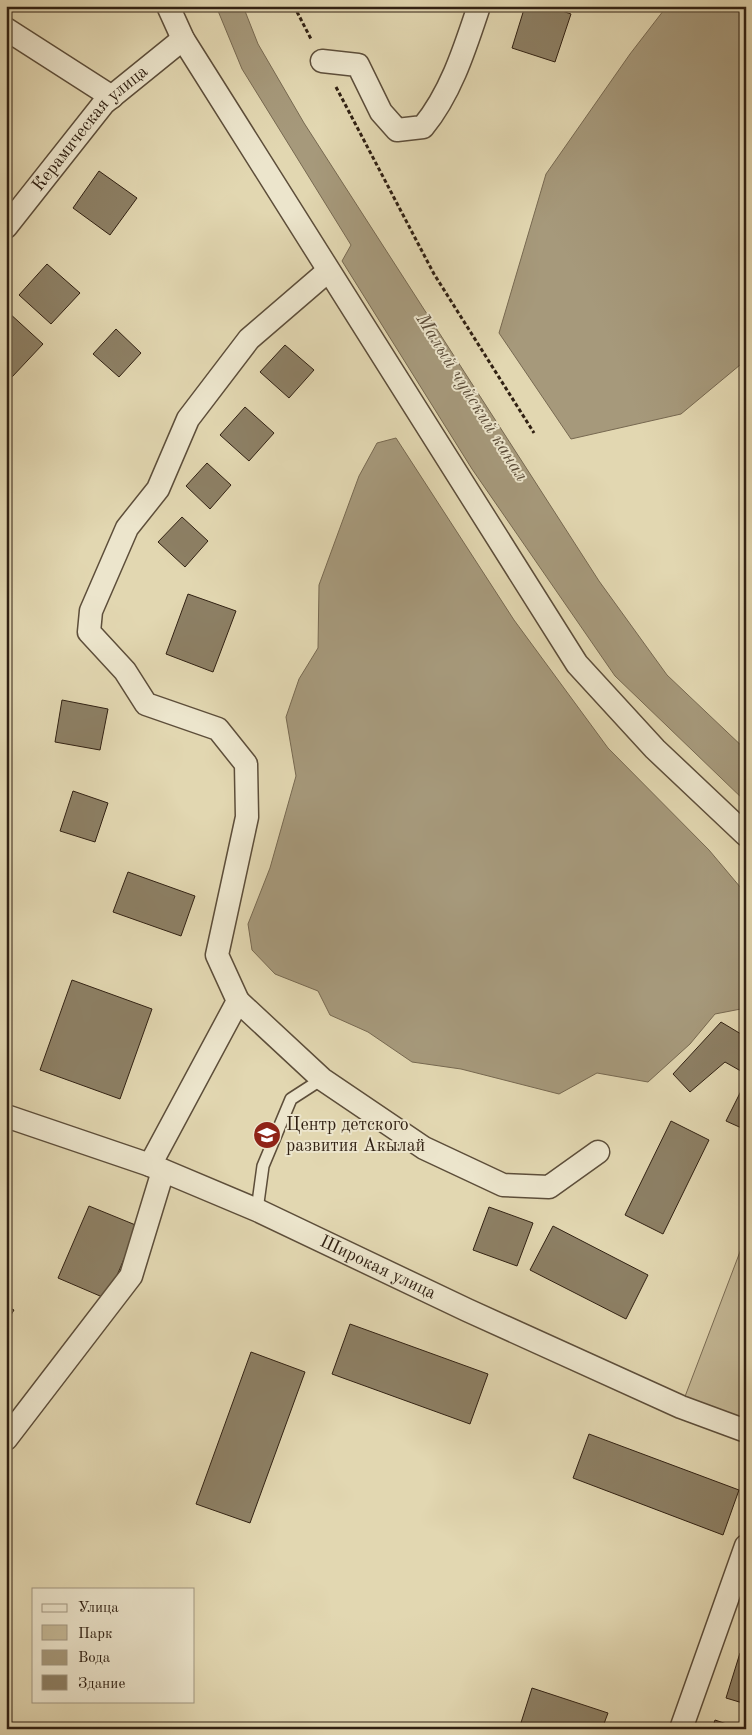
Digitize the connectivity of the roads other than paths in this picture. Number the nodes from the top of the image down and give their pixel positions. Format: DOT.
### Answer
graph roads {
  1 [pos="168,6"];
  2 [pos="479,6"];
  3 [pos="6,29"];
  4 [pos="183,39"];
  5 [pos="322,61"];
  6 [pos="112,97"];
  7 [pos="6,227"];
  8 [pos="328,271"];
  9 [pos="746,835"];
  10 [pos="238,1001"];
  11 [pos="322,1079"];
  12 [pos="6,1116"];
  13 [pos="598,1152"];
  14 [pos="156,1168"];
  15 [pos="257,1210"];
  16 [pos="746,1431"];
  17 [pos="6,1439"];
  18 [pos="746,1546"];
  19 [pos="681,1729"];
  1 -- 4 [label="street"];
  2 -- 5 [label="street"];
  3 -- 6 [label="street"];
  4 -- 6 [label="street, Керамическая улица"];
  4 -- 8 [label="street"];
  6 -- 7 [label="street, Керамическая улица"];
  8 -- 9 [label="street"];
  8 -- 10 [label="street"];
  10 -- 11 [label="street"];
  10 -- 14 [label="street"];
  11 -- 13 [label="street"];
  11 -- 15 [label="lane"];
  12 -- 14 [label="street, Широкая улица"];
  14 -- 15 [label="street, Широкая улица"];
  14 -- 17 [label="street"];
  15 -- 16 [label="street, Широкая улица"];
  18 -- 19 [label="street"];
}
